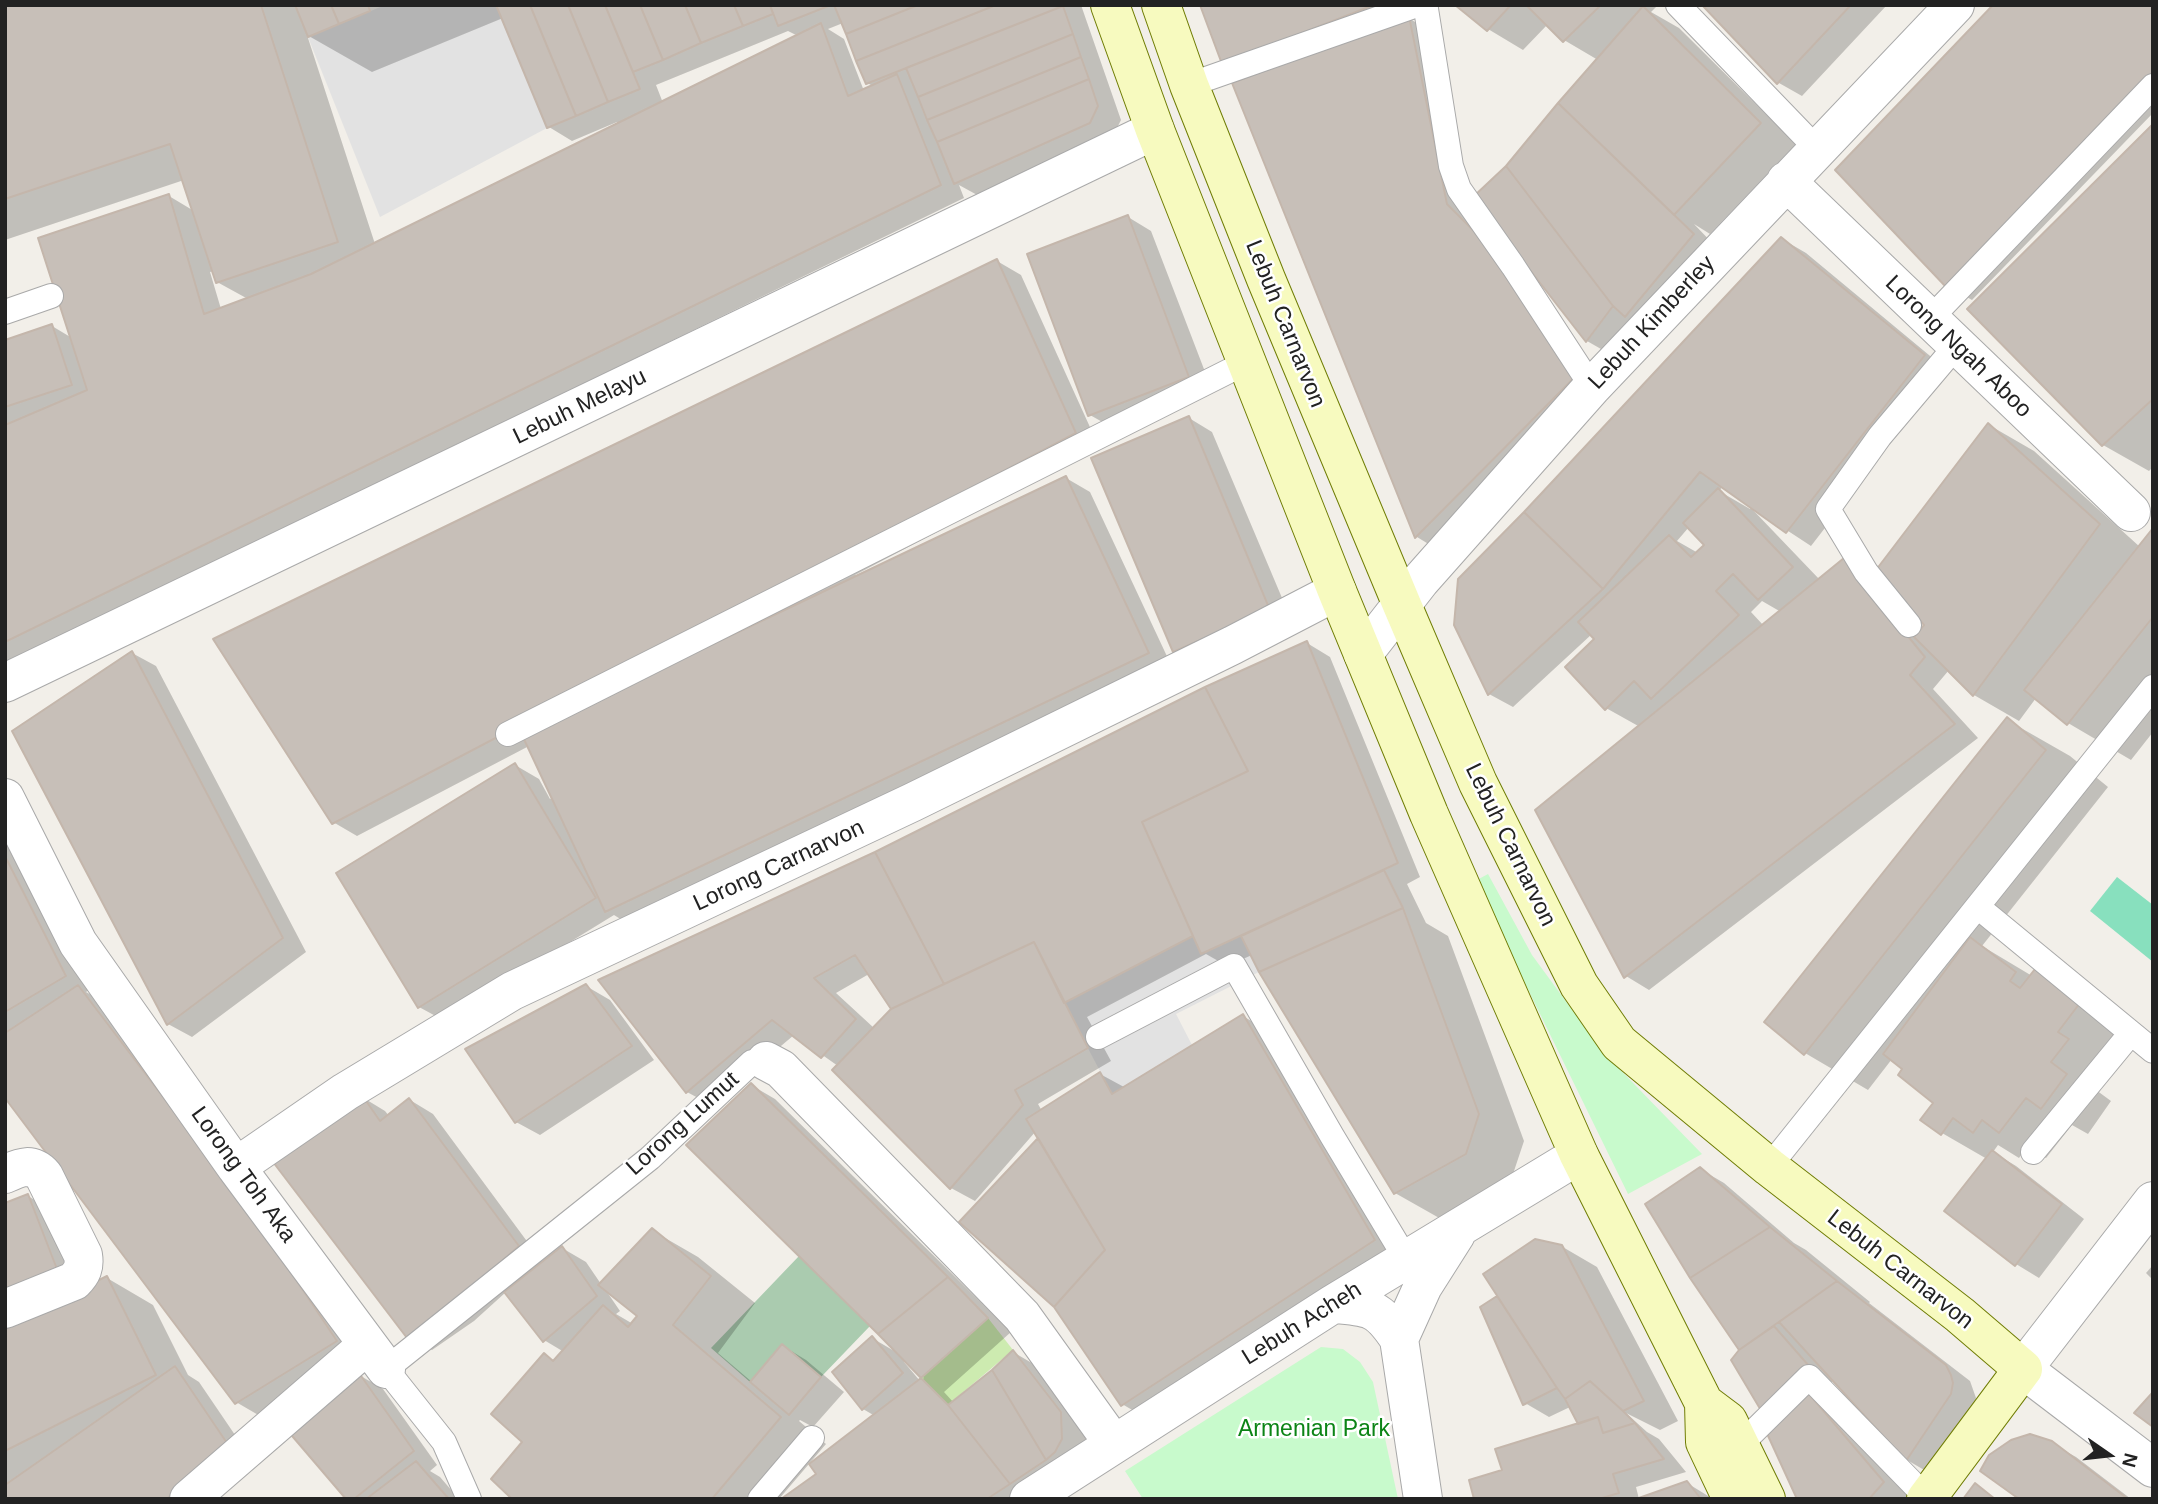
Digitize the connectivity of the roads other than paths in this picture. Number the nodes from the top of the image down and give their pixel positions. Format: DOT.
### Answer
graph roads {
  1 [pos="1110,5"];
  2 [pos="1161,5"];
  3 [pos="1678,5"];
  4 [pos="1955,5"];
  5 [pos="1189,85"];
  6 [pos="2153,86"];
  7 [pos="1155,130"];
  8 [pos="1817,149"];
  9 [pos="1786,181"];
  10 [pos="51,296"];
  11 [pos="5,312"];
  12 [pos="1929,320"];
  13 [pos="1956,346"];
  14 [pos="1247,362"];
  15 [pos="1592,387"];
  16 [pos="2131,512"];
  17 [pos="1337,590"];
  18 [pos="1402,605"];
  19 [pos="1909,625"];
  20 [pos="1363,654"];
  21 [pos="5,683"];
  22 [pos="2153,687"];
  23 [pos="508,734"];
  24 [pos="5,798"];
  25 [pos="1978,907"];
  26 [pos="2130,1033"];
  27 [pos="1098,1037"];
  28 [pos="2153,1051"];
  29 [pos="766,1061"];
  30 [pos="2033,1152"];
  31 [pos="1579,1155"];
  32 [pos="236,1167"];
  33 [pos="1769,1167"];
  34 [pos="5,1174"];
  35 [pos="2153,1201"];
  36 [pos="1461,1226"];
  37 [pos="1406,1259"];
  38 [pos="1333,1304"];
  39 [pos="5,1309"];
  40 [pos="1398,1339"];
  41 [pos="377,1357"];
  42 [pos="2023,1369"];
  43 [pos="1704,1403"];
  44 [pos="812,1438"];
  45 [pos="1113,1443"];
  46 [pos="1740,1444"];
  47 [pos="2153,1468"];
  48 [pos="1926,1498"];
  49 [pos="189,1499"];
  50 [pos="469,1499"];
  51 [pos="760,1499"];
  52 [pos="1029,1499"];
  53 [pos="1423,1499"];
  54 [pos="1732,1499"];
  55 [pos="1766,1499"];
  1 -- 7 [label="main road"];
  2 -- 5 [label="main road, Lebuh Carnarvon"];
  3 -- 8 [label="lane"];
  4 -- 8 [label="street, Lebuh Kimberley"];
  5 -- 15 [label="lane"];
  5 -- 18 [label="main road, Lebuh Carnarvon"];
  6 -- 12 [label="lane"];
  7 -- 14 [label="main road"];
  7 -- 21 [label="street, Lebuh Melayu"];
  8 -- 9 [label="street, Lebuh Kimberley"];
  9 -- 12 [label="street, Lorong Ngah Aboo"];
  9 -- 15 [label="street, Lebuh Kimberley"];
  10 -- 11 [label="lane"];
  12 -- 13 [label="street, Lorong Ngah Aboo"];
  13 -- 16 [label="street, Lorong Ngah Aboo"];
  13 -- 19 [label="lane"];
  14 -- 17 [label="main road"];
  14 -- 23 [label="lane"];
  15 -- 18 [label="street, Lebuh Kimberley"];
  17 -- 20 [label="main road"];
  17 -- 32 [label="street, Lorong Carnarvon"];
  18 -- 20 [label="street, Lebuh Kimberley"];
  18 -- 33 [label="main road, Lebuh Carnarvon"];
  20 -- 31 [label="main road"];
  22 -- 25 [label="lane"];
  24 -- 32 [label="street, Lorong Toh Aka"];
  25 -- 26 [label="lane"];
  25 -- 33 [label="lane"];
  26 -- 28 [label="lane"];
  26 -- 30 [label="lane"];
  27 -- 37 [label="lane"];
  29 -- 41 [label="lane, Lorong Lumut"];
  29 -- 45 [label="street, Lorong Lumut"];
  31 -- 36 [label="street, Lebuh Acheh"];
  31 -- 43 [label="main road"];
  32 -- 41 [label="street, Lorong Toh Aka"];
  33 -- 42 [label="main road, Lebuh Carnarvon"];
  34 -- 39 [label="street"];
  35 -- 42 [label="street"];
  36 -- 37 [label="street, Lebuh Acheh"];
  36 -- 40 [label="street"];
  37 -- 38 [label="street, Lebuh Acheh"];
  38 -- 40 [label="street"];
  38 -- 45 [label="street, Lebuh Acheh"];
  40 -- 53 [label="street"];
  41 -- 49 [label="street"];
  41 -- 50 [label="lane"];
  42 -- 47 [label="street, Lebuh Carnarvon"];
  42 -- 48 [label="main road"];
  43 -- 46 [label="main road"];
  43 -- 54 [label="main road"];
  44 -- 51 [label="lane"];
  45 -- 52 [label="street, Lebuh Acheh"];
  46 -- 48 [label="lane"];
  46 -- 55 [label="main road"];
}
